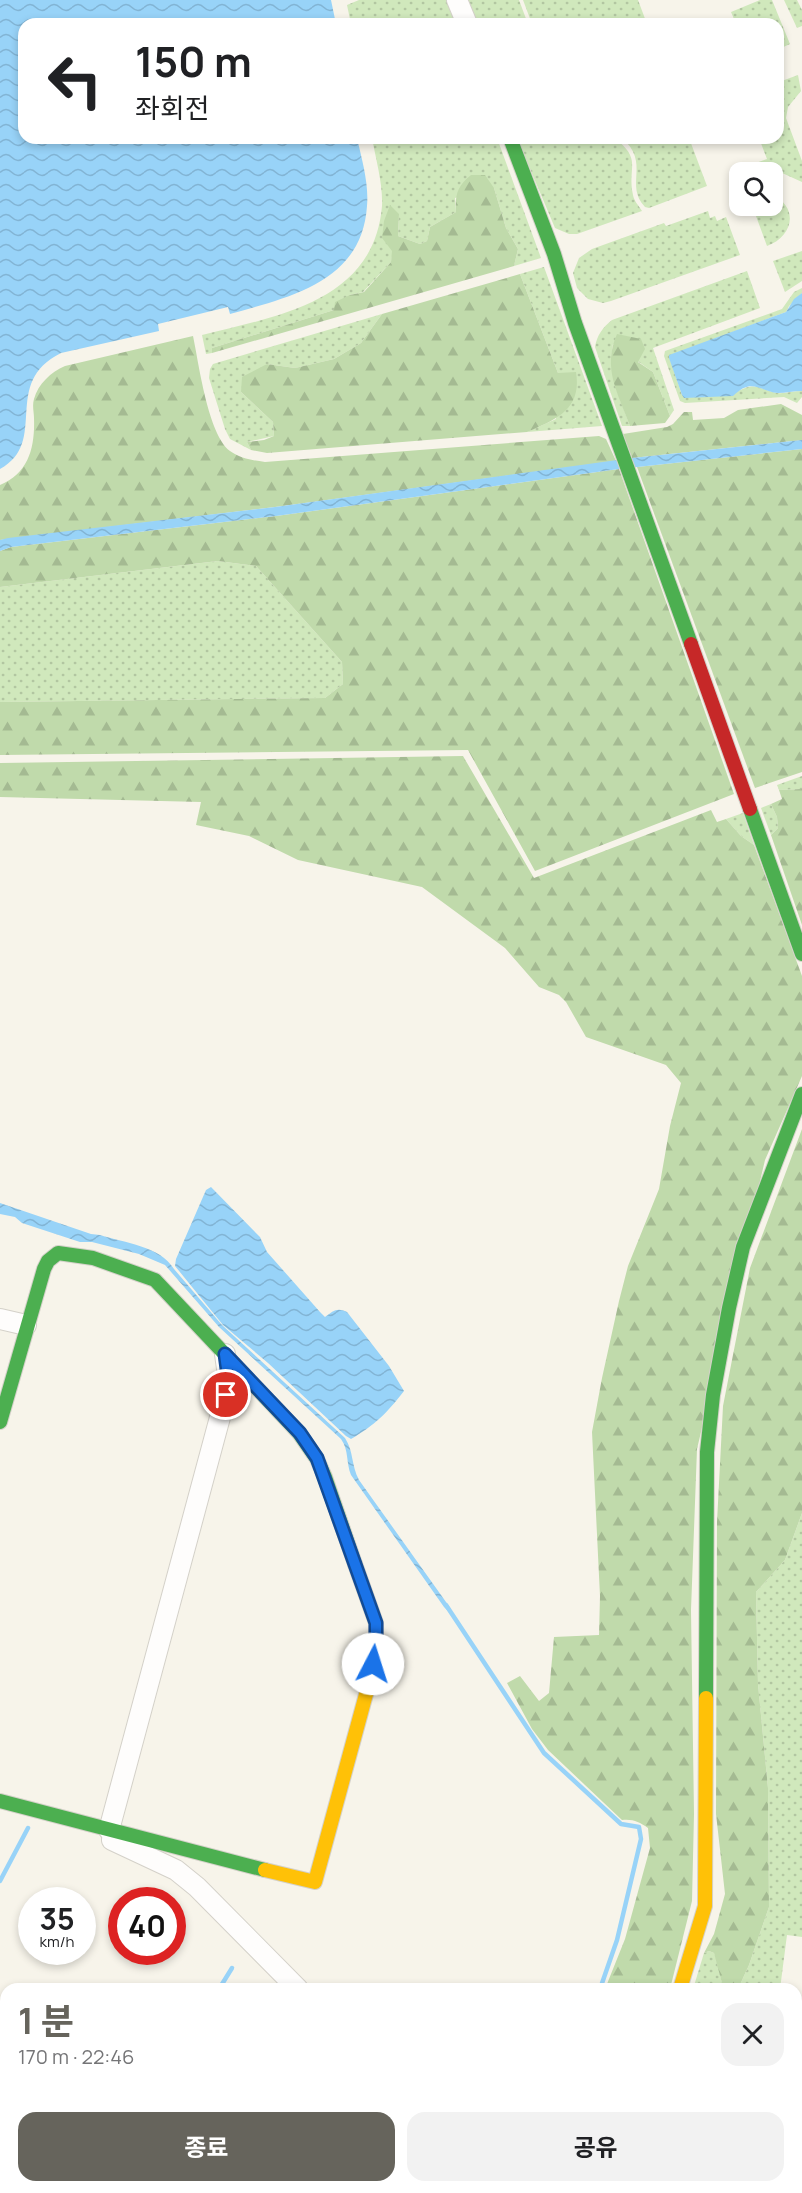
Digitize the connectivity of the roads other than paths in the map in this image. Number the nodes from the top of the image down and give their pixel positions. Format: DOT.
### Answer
graph roads {
  1 [pos="457,0"];
  2 [pos="464,18"];
  3 [pos="512,144"];
  4 [pos="802,954"];
  5 [pos="802,1094"];
  6 [pos="0,1319"];
  7 [pos="26,1325"];
  8 [pos="225,1354"];
  9 [pos="0,1422"];
  10 [pos="0,1801"];
  11 [pos="69,1819"];
  12 [pos="109,1830"];
  13 [pos="292,1983"];
  14 [pos="682,1983"];
  1 -- 2 [label="street"];
  3 -- 4 [label="street"];
  5 -- 14 [label="street"];
  6 -- 7 [label="street"];
  7 -- 8 [label="street"];
  7 -- 9 [label="street"];
  8 -- 12 [label="street"];
  8 -- 12 [label="street"];
  10 -- 11 [label="street"];
  11 -- 12 [label="street"];
  11 -- 13 [label="street"];
}
